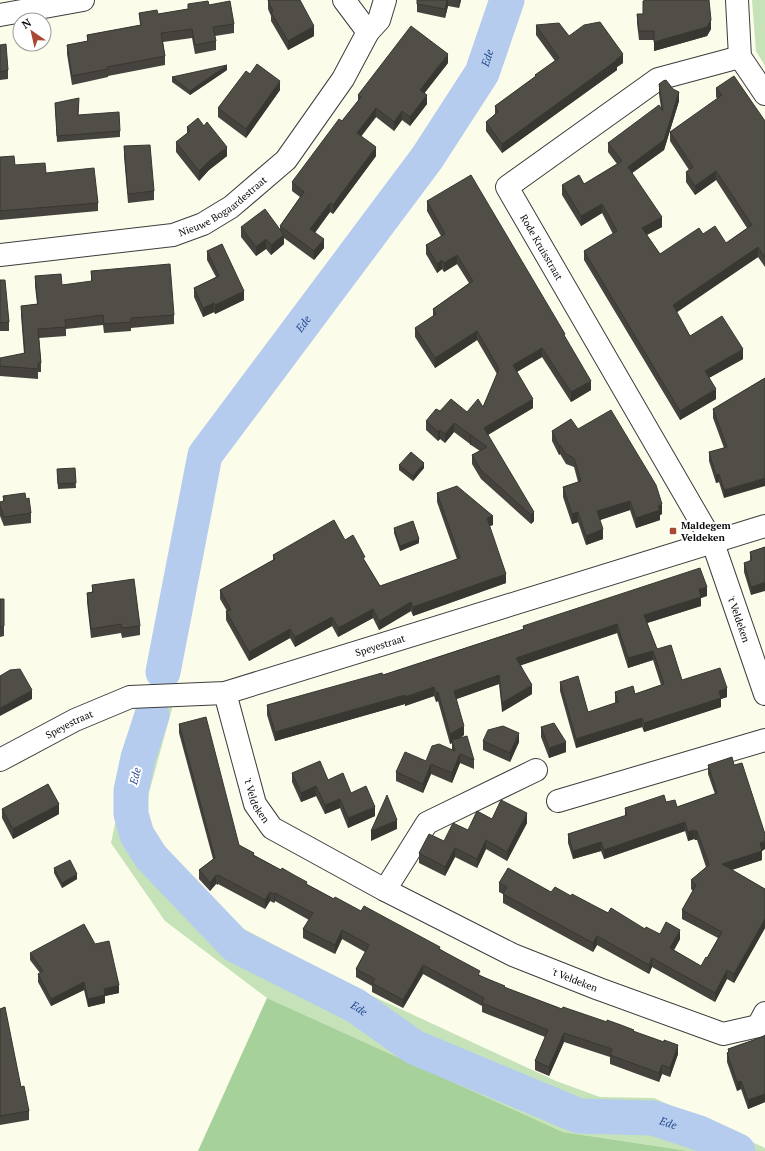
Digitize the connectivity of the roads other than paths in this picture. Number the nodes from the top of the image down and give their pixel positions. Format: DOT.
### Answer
graph roads {
  1 [pos="83,0"];
  2 [pos="344,0"];
  3 [pos="385,0"];
  4 [pos="737,0"];
  5 [pos="0,15"];
  6 [pos="368,32"];
  7 [pos="740,57"];
  8 [pos="765,94"];
  9 [pos="0,255"];
  10 [pos="765,526"];
  11 [pos="713,543"];
  12 [pos="225,693"];
  13 [pos="765,694"];
  14 [pos="765,740"];
  15 [pos="0,760"];
  16 [pos="536,770"];
  17 [pos="558,801"];
  18 [pos="385,890"];
  19 [pos="765,1013"];
  1 -- 5 [label="street"];
  2 -- 6 [label="street"];
  3 -- 6 [label="street, Nieuwe Bogaardestraat"];
  4 -- 7 [label="street"];
  6 -- 9 [label="street, Nieuwe Bogaardestraat"];
  7 -- 8 [label="street"];
  7 -- 11 [label="street, Rode Kruisstraat"];
  10 -- 11 [label="street, Speyestraat"];
  11 -- 12 [label="street, Speyestraat"];
  11 -- 13 [label="street, 't Veldeken"];
  12 -- 15 [label="street, Speyestraat"];
  12 -- 18 [label="street, 't Veldeken"];
  14 -- 17 [label="street"];
  16 -- 18 [label="street"];
  18 -- 19 [label="street, 't Veldeken"];
}
